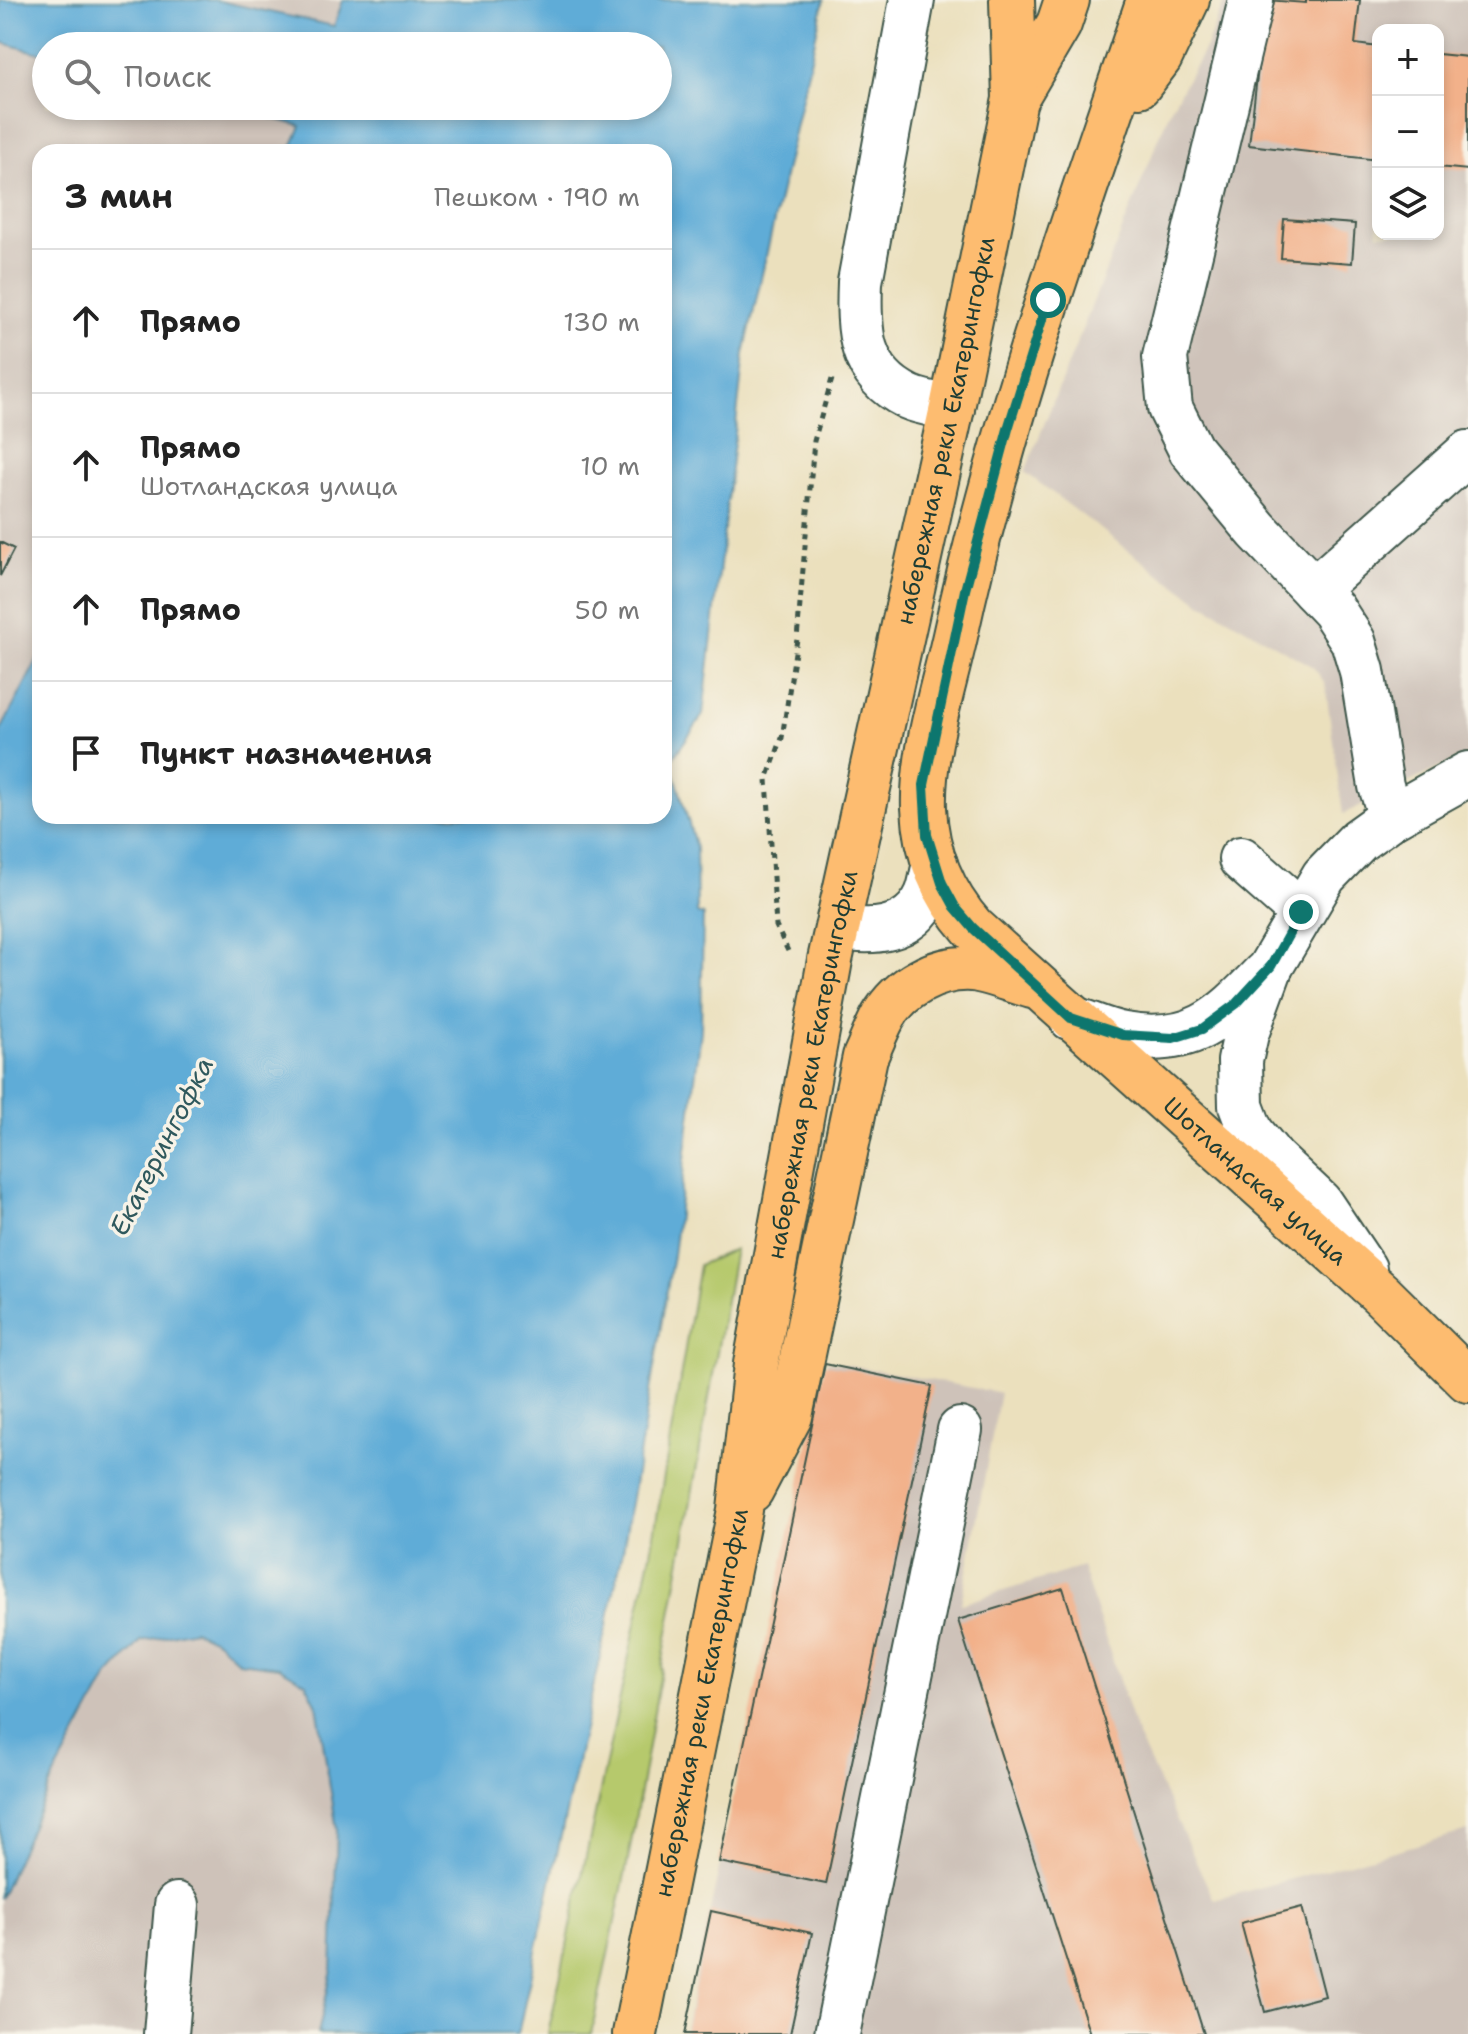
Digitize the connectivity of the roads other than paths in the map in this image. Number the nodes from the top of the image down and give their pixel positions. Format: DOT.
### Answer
graph roads {
  1 [pos="912,0"];
  2 [pos="1012,0"];
  3 [pos="1067,0"];
  4 [pos="1149,0"];
  5 [pos="1187,0"];
  6 [pos="1251,0"];
  7 [pos="1015,99"];
  8 [pos="1103,136"];
  9 [pos="952,408"];
  10 [pos="1468,453"];
  11 [pos="1314,590"];
  12 [pos="1468,774"];
  13 [pos="1391,817"];
  14 [pos="1241,859"];
  15 [pos="935,864"];
  16 [pos="1301,912"];
  17 [pos="838,927"];
  18 [pos="1271,966"];
  19 [pos="1038,988"];
  20 [pos="1071,1018"];
  21 [pos="1381,1294"];
  22 [pos="1468,1380"];
  23 [pos="960,1430"];
  24 [pos="740,1510"];
  25 [pos="177,1905"];
  26 [pos="166,2034"];
  27 [pos="635,2034"];
  28 [pos="837,2034"];
  1 -- 9 [label="street"];
  2 -- 7 [label="main road"];
  3 -- 7 [label="main road"];
  4 -- 8 [label="main road, Шотландская улица"];
  5 -- 8 [label="main road"];
  6 -- 11 [label="street"];
  7 -- 9 [label="main road, набережная реки Екатерингофки"];
  8 -- 15 [label="main road, Шотландская улица"];
  9 -- 17 [label="main road, набережная реки Екатерингофки"];
  10 -- 11 [label="street"];
  11 -- 13 [label="street"];
  12 -- 13 [label="street"];
  13 -- 16 [label="street"];
  14 -- 16 [label="street"];
  15 -- 17 [label="street"];
  15 -- 19 [label="main road, Шотландская улица"];
  16 -- 18 [label="street"];
  17 -- 24 [label="main road, набережная реки Екатерингофки"];
  18 -- 20 [label="street"];
  18 -- 21 [label="street"];
  19 -- 20 [label="main road, Шотландская улица"];
  19 -- 24 [label="main road"];
  20 -- 21 [label="main road, Шотландская улица"];
  21 -- 22 [label="main road, Шотландская улица"];
  23 -- 28 [label="street"];
  24 -- 27 [label="main road, набережная реки Екатерингофки"];
  25 -- 26 [label="street"];
}
